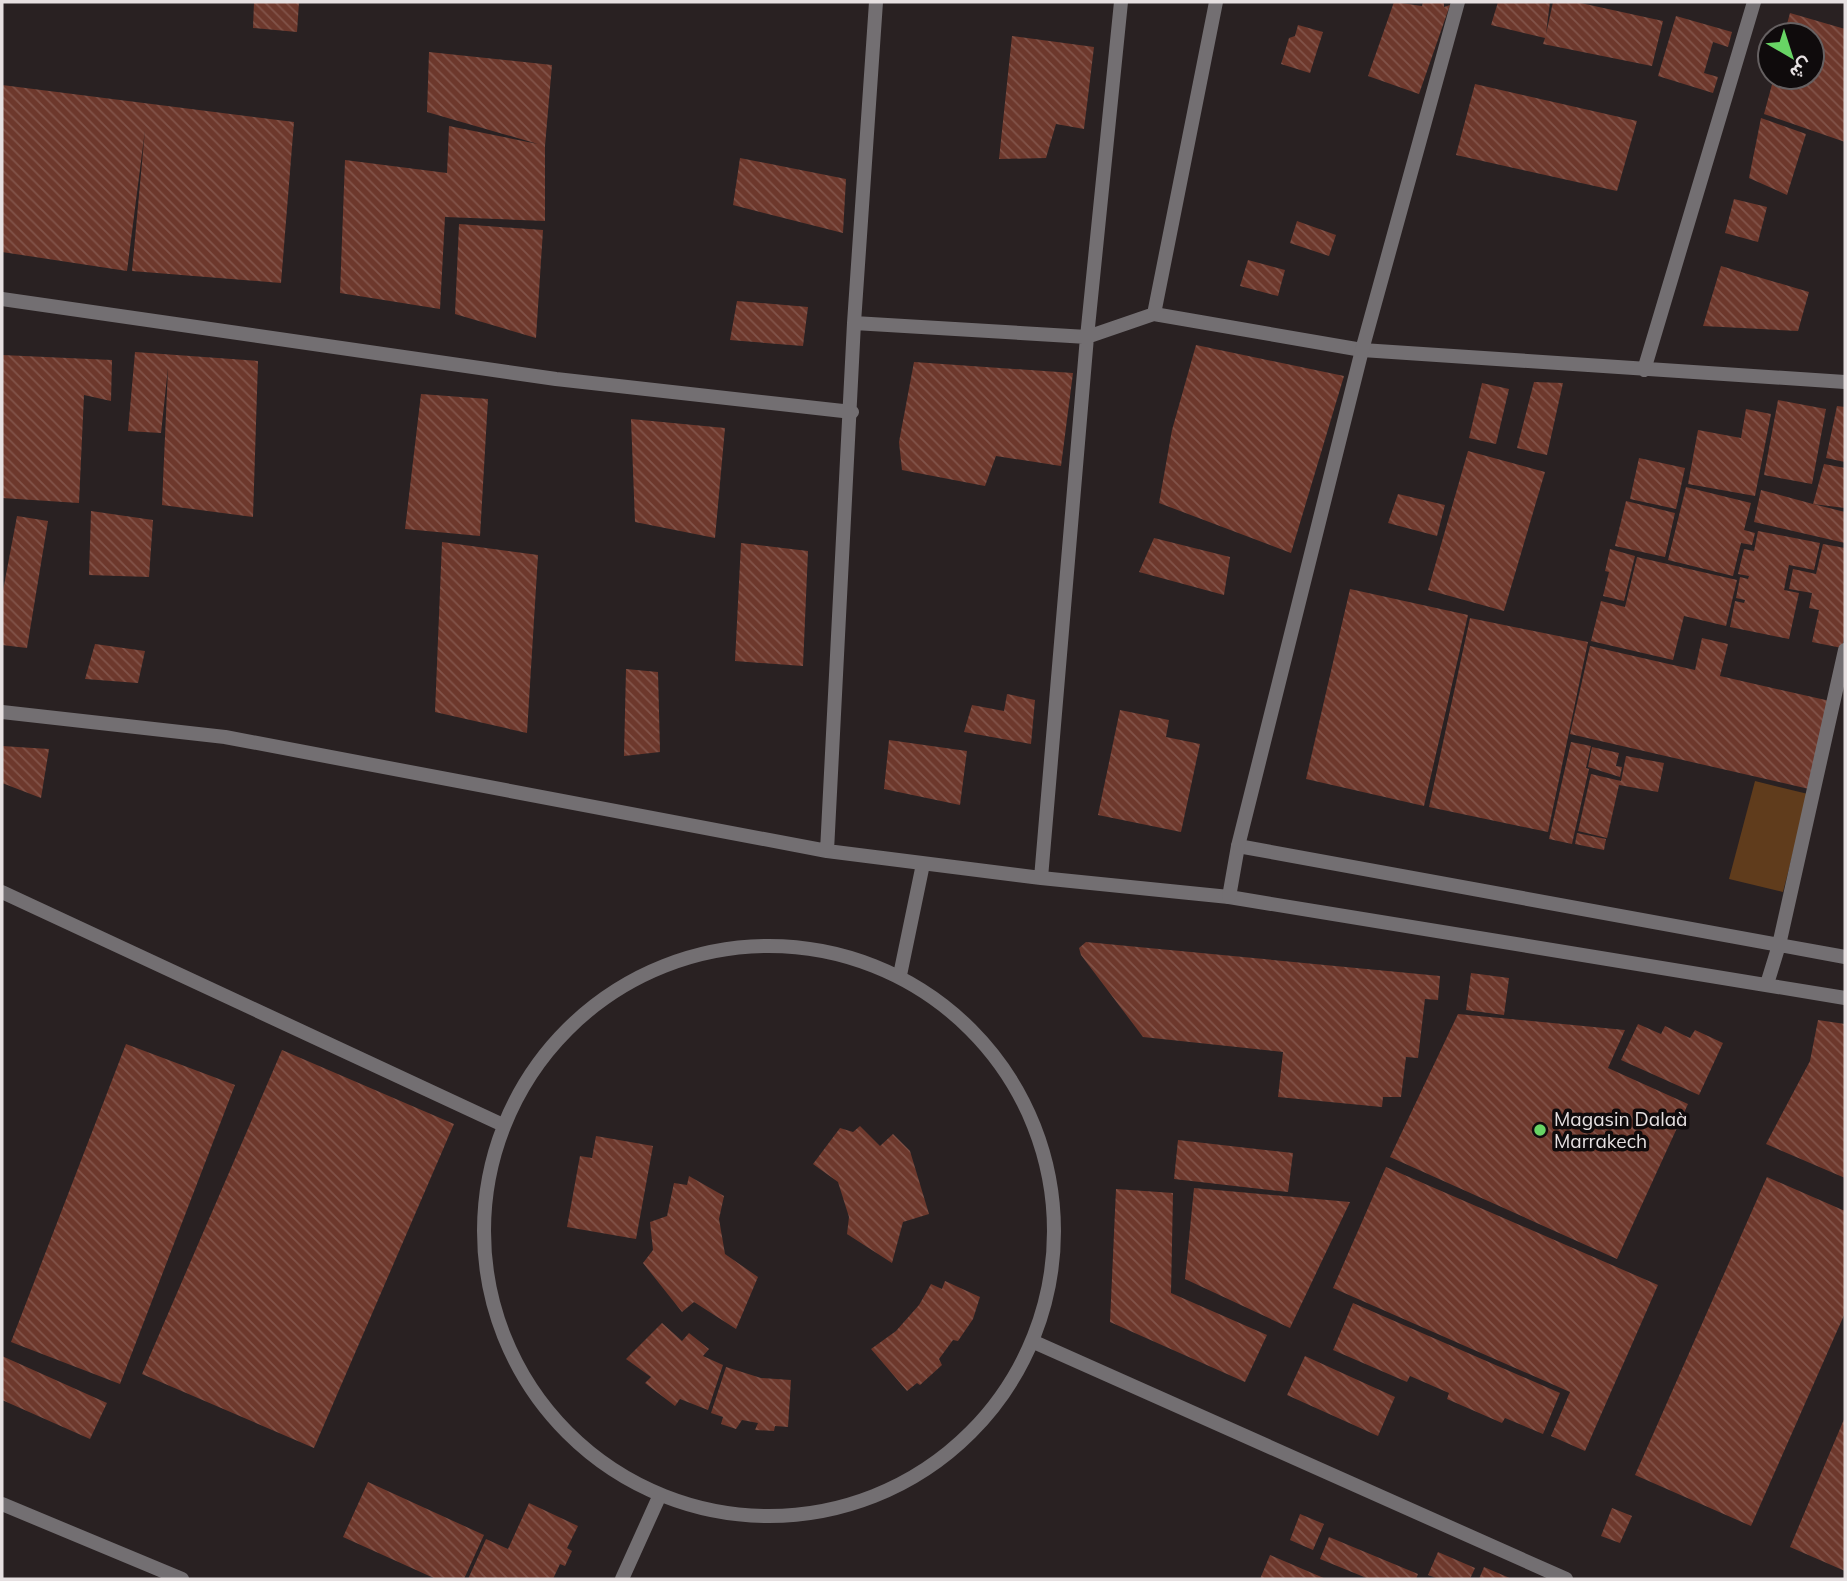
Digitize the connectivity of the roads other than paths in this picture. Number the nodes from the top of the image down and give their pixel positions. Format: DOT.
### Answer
graph roads {
  1 [pos="876,2"];
  2 [pos="1121,2"];
  3 [pos="1216,2"];
  4 [pos="1458,2"];
  5 [pos="1754,2"];
  6 [pos="2,299"];
  7 [pos="1154,314"];
  8 [pos="855,323"];
  9 [pos="1087,337"];
  10 [pos="1362,350"];
  11 [pos="1644,370"];
  12 [pos="1845,382"];
  13 [pos="852,412"];
  14 [pos="1845,650"];
  15 [pos="2,712"];
  16 [pos="1238,846"];
  17 [pos="827,851"];
  18 [pos="923,864"];
  19 [pos="1041,878"];
  20 [pos="2,892"];
  21 [pos="1228,897"];
  22 [pos="1779,945"];
  23 [pos="1845,957"];
  24 [pos="900,975"];
  25 [pos="1767,984"];
  26 [pos="1845,998"];
  27 [pos="503,1125"];
  28 [pos="1034,1342"];
  29 [pos="659,1497"];
  30 [pos="2,1504"];
  31 [pos="181,1579"];
  32 [pos="622,1579"];
  33 [pos="1566,1579"];
  1 -- 8 [label="street"];
  2 -- 9 [label="street"];
  3 -- 7 [label="street"];
  4 -- 10 [label="street"];
  5 -- 11 [label="street"];
  6 -- 13 [label="street"];
  7 -- 9 [label="street"];
  7 -- 10 [label="street"];
  8 -- 9 [label="street"];
  8 -- 13 [label="street"];
  9 -- 19 [label="street"];
  10 -- 11 [label="street"];
  10 -- 16 [label="street"];
  11 -- 12 [label="street"];
  13 -- 17 [label="street"];
  14 -- 22 [label="street"];
  15 -- 17 [label="street"];
  16 -- 21 [label="street"];
  16 -- 22 [label="street"];
  17 -- 18 [label="street"];
  18 -- 19 [label="street"];
  18 -- 24 [label="street"];
  19 -- 21 [label="street"];
  20 -- 27 [label="street"];
  21 -- 25 [label="street"];
  22 -- 23 [label="street"];
  22 -- 25 [label="street"];
  24 -- 27 [label="street"];
  24 -- 28 [label="street"];
  25 -- 26 [label="street"];
  27 -- 29 [label="street"];
  28 -- 29 [label="street"];
  28 -- 33 [label="street"];
  29 -- 32 [label="street"];
  30 -- 31 [label="street"];
}
